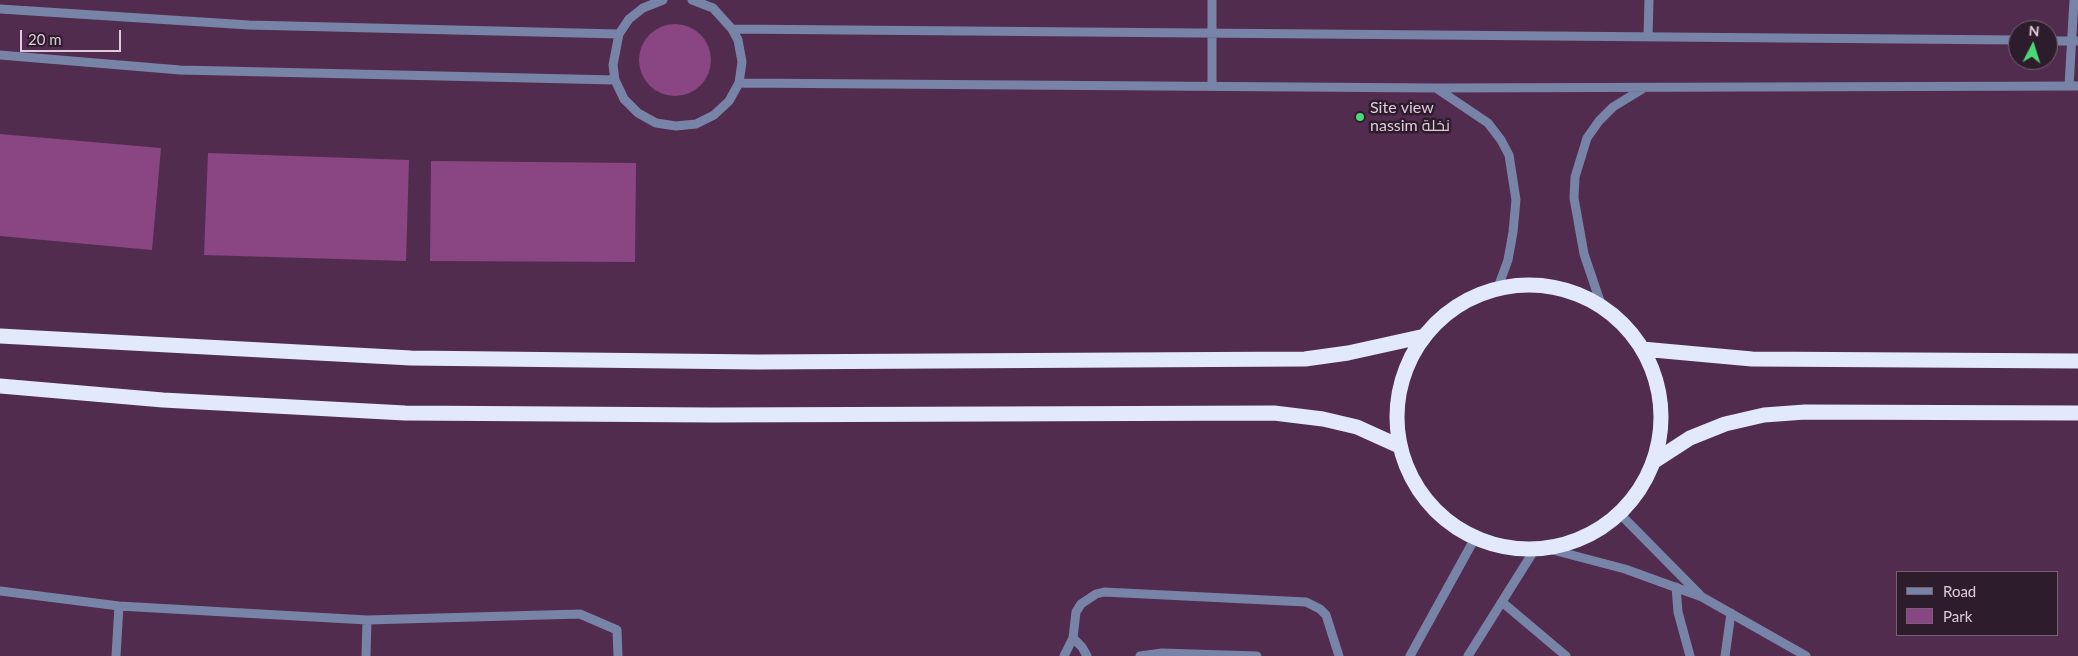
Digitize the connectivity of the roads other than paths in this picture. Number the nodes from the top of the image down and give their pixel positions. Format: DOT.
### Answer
graph roads {
  1 [pos="663,0"];
  2 [pos="692,0"];
  3 [pos="1212,0"];
  4 [pos="1649,0"];
  5 [pos="2074,0"];
  6 [pos="0,9"];
  7 [pos="732,28"];
  8 [pos="1212,33"];
  9 [pos="619,34"];
  10 [pos="1648,37"];
  11 [pos="2008,40"];
  12 [pos="2058,41"];
  13 [pos="2075,41"];
  14 [pos="0,55"];
  15 [pos="615,80"];
  16 [pos="739,83"];
  17 [pos="1212,86"];
  18 [pos="2074,86"];
  19 [pos="1648,87"];
  20 [pos="1436,88"];
  21 [pos="1497,290"];
  22 [pos="1602,307"];
  23 [pos="0,336"];
  24 [pos="1425,336"];
  25 [pos="1642,348"];
  26 [pos="2078,361"];
  27 [pos="0,386"];
  28 [pos="2078,413"];
  29 [pos="1400,446"];
  30 [pos="1653,462"];
  31 [pos="1620,514"];
  32 [pos="1475,538"];
  33 [pos="1540,549"];
  34 [pos="1676,587"];
  35 [pos="0,591"];
  36 [pos="1702,597"];
  37 [pos="1502,602"];
  38 [pos="119,606"];
  39 [pos="1731,613"];
  40 [pos="367,620"];
  41 [pos="1073,638"];
  42 [pos="116,656"];
  43 [pos="366,656"];
  44 [pos="618,656"];
  45 [pos="1064,656"];
  46 [pos="1087,656"];
  47 [pos="1140,656"];
  48 [pos="1257,656"];
  49 [pos="1339,656"];
  50 [pos="1410,656"];
  51 [pos="1468,656"];
  52 [pos="1566,656"];
  53 [pos="1690,656"];
  54 [pos="1725,656"];
  55 [pos="1806,656"];
  1 -- 9 [label="street"];
  2 -- 7 [label="street"];
  3 -- 8 [label="street"];
  4 -- 10 [label="street"];
  5 -- 13 [label="street"];
  6 -- 9 [label="street"];
  7 -- 8 [label="street"];
  7 -- 16 [label="street"];
  8 -- 10 [label="street"];
  8 -- 17 [label="street"];
  9 -- 15 [label="street"];
  10 -- 11 [label="street"];
  12 -- 13 [label="street"];
  13 -- 18 [label="street"];
  14 -- 15 [label="street"];
  15 -- 16 [label="street"];
  16 -- 17 [label="street"];
  17 -- 20 [label="street"];
  18 -- 19 [label="street"];
  19 -- 20 [label="street"];
  19 -- 22 [label="street"];
  20 -- 21 [label="street"];
  21 -- 22 [label="highway"];
  21 -- 24 [label="highway"];
  22 -- 25 [label="highway"];
  23 -- 24 [label="highway"];
  24 -- 29 [label="highway"];
  25 -- 26 [label="highway"];
  25 -- 30 [label="highway"];
  27 -- 29 [label="highway"];
  28 -- 30 [label="highway"];
  29 -- 32 [label="highway"];
  30 -- 31 [label="highway"];
  31 -- 33 [label="highway"];
  31 -- 36 [label="street"];
  32 -- 33 [label="highway"];
  32 -- 50 [label="street"];
  33 -- 34 [label="street"];
  33 -- 37 [label="street"];
  34 -- 36 [label="street"];
  34 -- 53 [label="street"];
  35 -- 38 [label="street"];
  36 -- 39 [label="street"];
  37 -- 51 [label="street"];
  37 -- 52 [label="street"];
  38 -- 40 [label="street"];
  38 -- 42 [label="street"];
  39 -- 54 [label="street"];
  39 -- 55 [label="street"];
  40 -- 43 [label="street"];
  40 -- 44 [label="street"];
  41 -- 45 [label="street"];
  41 -- 46 [label="street"];
  41 -- 49 [label="street"];
  47 -- 48 [label="street"];
}
